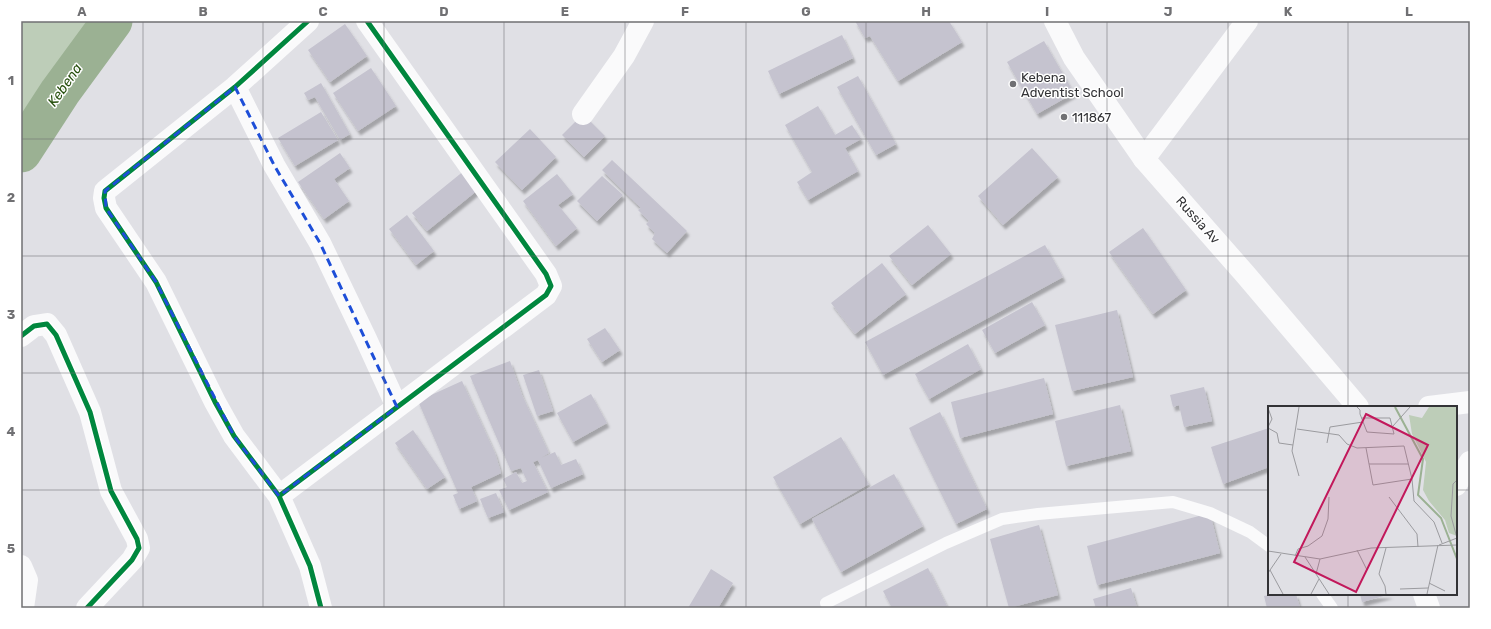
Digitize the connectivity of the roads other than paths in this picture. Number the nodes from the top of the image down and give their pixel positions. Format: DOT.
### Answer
graph roads {
  1 [pos="308,21"];
  2 [pos="367,21"];
  3 [pos="643,21"];
  4 [pos="1055,21"];
  5 [pos="1247,21"];
  6 [pos="235,87"];
  7 [pos="583,114"];
  8 [pos="1144,160"];
  9 [pos="21,336"];
  10 [pos="1470,402"];
  11 [pos="1357,406"];
  12 [pos="1437,406"];
  13 [pos="397,408"];
  14 [pos="1470,462"];
  15 [pos="1457,482"];
  16 [pos="278,496"];
  17 [pos="1268,545"];
  18 [pos="21,566"];
  19 [pos="1323,595"];
  20 [pos="1424,595"];
  21 [pos="826,603"];
  22 [pos="23,608"];
  23 [pos="87,608"];
  24 [pos="321,608"];
  25 [pos="1332,608"];
  26 [pos="1429,608"];
  1 -- 6 [label="street"];
  2 -- 13 [label="street"];
  3 -- 7 [label="street"];
  4 -- 8 [label="street, Russia Av"];
  5 -- 8 [label="street"];
  6 -- 13 [label="street"];
  6 -- 16 [label="street"];
  8 -- 11 [label="street, Russia Av"];
  9 -- 23 [label="street"];
  10 -- 12 [label="street"];
  13 -- 16 [label="street"];
  14 -- 15 [label="street"];
  16 -- 24 [label="street"];
  17 -- 21 [label="lane"];
  18 -- 22 [label="street"];
  19 -- 25 [label="lane"];
  20 -- 26 [label="street"];
}
